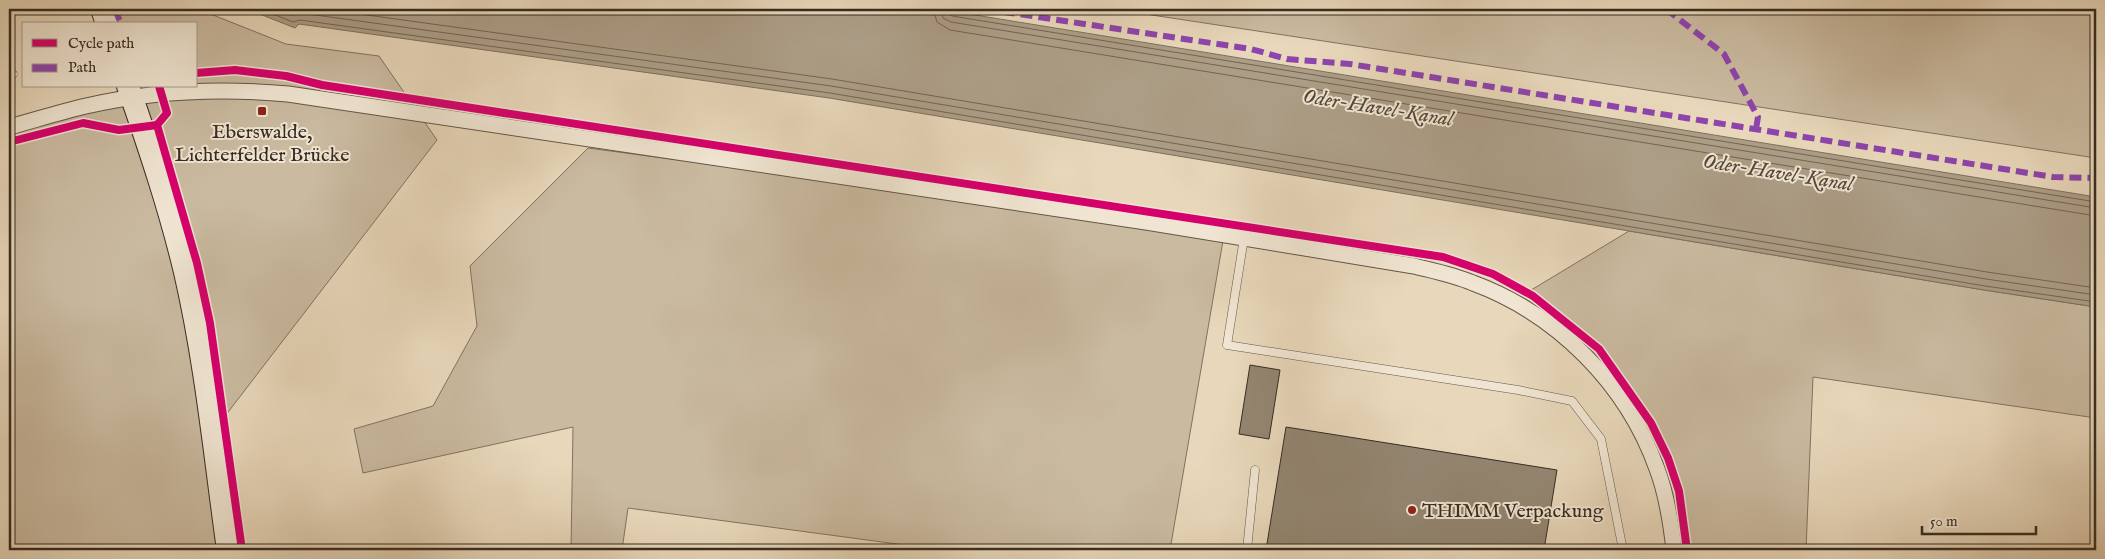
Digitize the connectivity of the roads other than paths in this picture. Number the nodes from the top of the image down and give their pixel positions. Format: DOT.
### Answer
graph roads {
  1 [pos="102,9"];
  2 [pos="105,22"];
  3 [pos="130,93"];
  4 [pos="9,127"];
  5 [pos="1244,238"];
  6 [pos="1255,470"];
  7 [pos="228,550"];
  8 [pos="1247,550"];
  9 [pos="1623,550"];
  10 [pos="1674,550"];
  1 -- 2 [label="main road"];
  3 -- 4 [label="street"];
  3 -- 5 [label="street"];
  3 -- 7 [label="main road"];
  5 -- 9 [label="lane"];
  5 -- 10 [label="street"];
  6 -- 8 [label="lane"];
}
